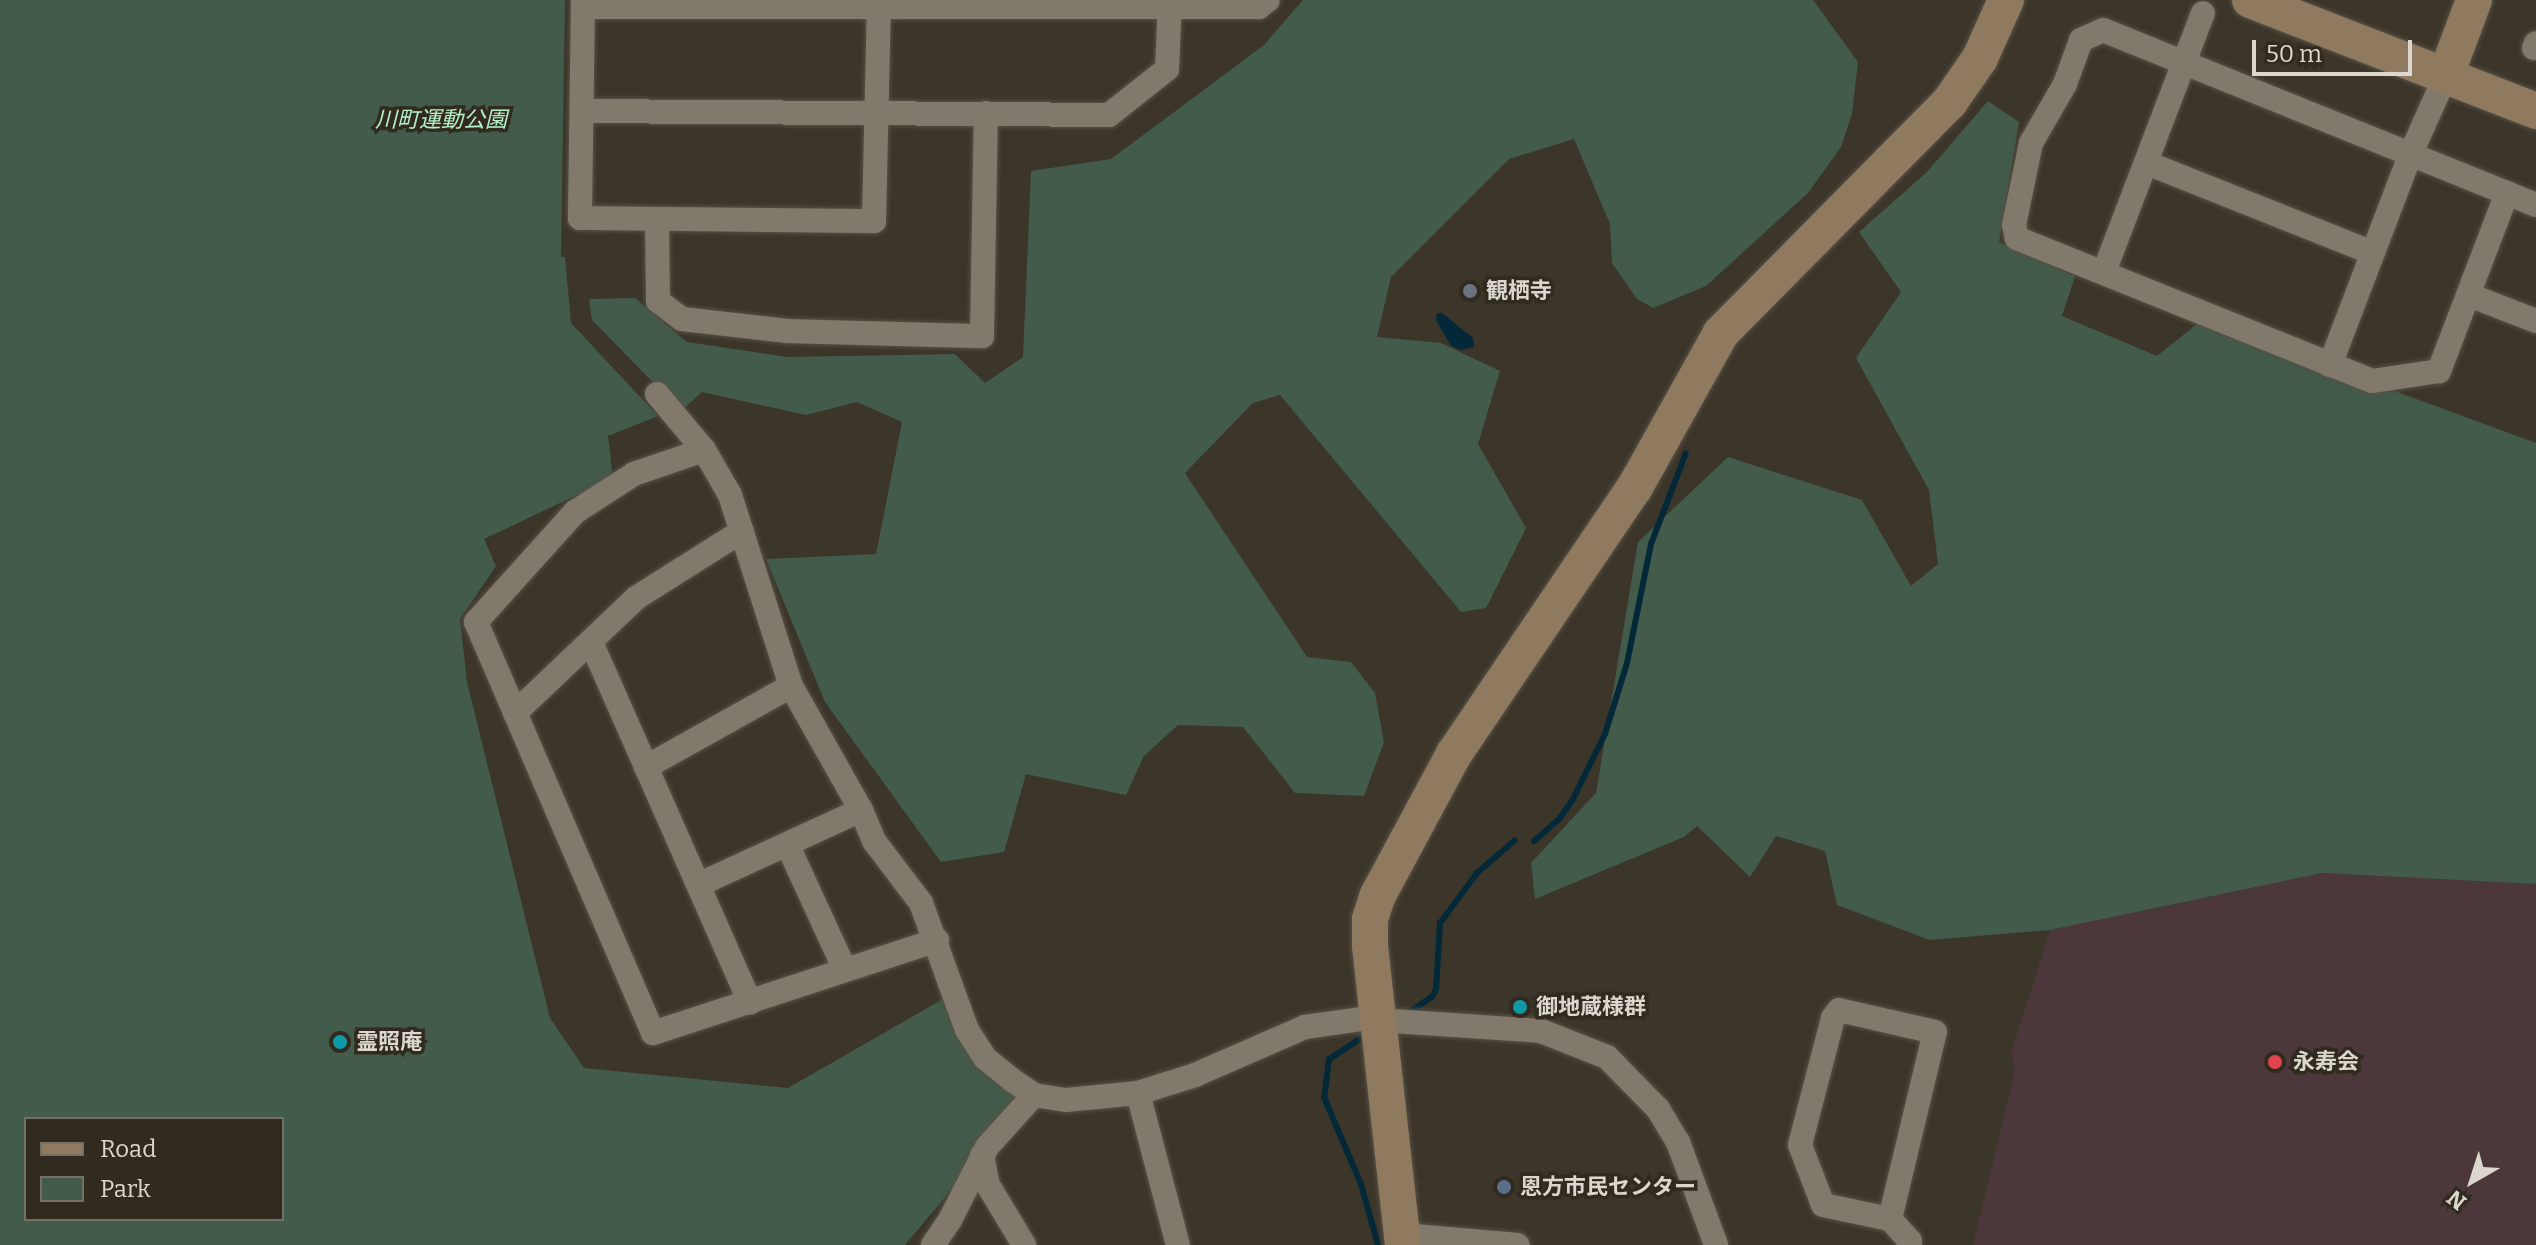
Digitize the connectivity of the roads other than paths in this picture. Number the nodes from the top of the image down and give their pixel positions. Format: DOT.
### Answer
graph roads {
  1 [pos="1268,0"];
  2 [pos="2006,0"];
  3 [pos="2250,0"];
  4 [pos="2474,0"];
  5 [pos="878,2"];
  6 [pos="1170,3"];
  7 [pos="583,4"];
  8 [pos="2203,13"];
  9 [pos="2184,62"];
  10 [pos="2446,75"];
  11 [pos="582,111"];
  12 [pos="2536,111"];
  13 [pos="876,113"];
  14 [pos="986,113"];
  15 [pos="2411,153"];
  16 [pos="2147,163"];
  17 [pos="2507,193"];
  18 [pos="2536,205"];
  19 [pos="657,220"];
  20 [pos="2373,253"];
  21 [pos="2104,272"];
  22 [pos="2469,295"];
  23 [pos="2536,321"];
  24 [pos="2330,365"];
  25 [pos="657,394"];
  26 [pos="704,450"];
  27 [pos="742,531"];
  28 [pos="591,642"];
  29 [pos="791,686"];
  30 [pos="515,713"];
  31 [pos="646,767"];
  32 [pos="861,810"];
  33 [pos="788,846"];
  34 [pos="700,884"];
  35 [pos="937,940"];
  36 [pos="845,970"];
  37 [pos="750,1003"];
  38 [pos="1378,1019"];
  39 [pos="1138,1093"];
  40 [pos="1034,1095"];
  41 [pos="982,1155"];
  42 [pos="1890,1219"];
  43 [pos="1403,1240"];
  44 [pos="933,1245"];
  45 [pos="1024,1245"];
  46 [pos="1178,1245"];
  47 [pos="1518,1245"];
  48 [pos="1716,1245"];
  49 [pos="1909,1245"];
  1 -- 6 [label="street"];
  2 -- 38 [label="street"];
  3 -- 10 [label="street"];
  4 -- 10 [label="street"];
  5 -- 6 [label="street"];
  5 -- 7 [label="street"];
  5 -- 13 [label="street"];
  6 -- 14 [label="street"];
  7 -- 11 [label="street"];
  8 -- 9 [label="street"];
  9 -- 15 [label="street"];
  9 -- 16 [label="street"];
  9 -- 21 [label="street"];
  10 -- 12 [label="street"];
  10 -- 15 [label="street"];
  11 -- 13 [label="street"];
  11 -- 19 [label="street"];
  13 -- 14 [label="street"];
  13 -- 19 [label="street"];
  14 -- 19 [label="street"];
  15 -- 17 [label="street"];
  15 -- 20 [label="street"];
  16 -- 20 [label="street"];
  16 -- 21 [label="street"];
  17 -- 18 [label="street"];
  17 -- 22 [label="street"];
  20 -- 24 [label="street"];
  21 -- 24 [label="street"];
  22 -- 23 [label="street"];
  22 -- 24 [label="street"];
  25 -- 26 [label="street"];
  26 -- 27 [label="street"];
  26 -- 30 [label="street"];
  27 -- 28 [label="street"];
  27 -- 29 [label="street"];
  28 -- 30 [label="street"];
  28 -- 31 [label="street"];
  29 -- 31 [label="street"];
  29 -- 32 [label="street"];
  30 -- 37 [label="street"];
  31 -- 34 [label="street"];
  32 -- 33 [label="street"];
  32 -- 35 [label="street"];
  33 -- 34 [label="street"];
  33 -- 36 [label="street"];
  34 -- 37 [label="street"];
  35 -- 36 [label="street"];
  35 -- 40 [label="street"];
  36 -- 37 [label="street"];
  38 -- 39 [label="street"];
  38 -- 43 [label="street"];
  38 -- 48 [label="street"];
  39 -- 40 [label="street"];
  39 -- 46 [label="street"];
  40 -- 41 [label="street"];
  41 -- 44 [label="street"];
  41 -- 45 [label="street"];
  42 -- 42 [label="street"];
  42 -- 49 [label="street"];
  43 -- 47 [label="street"];
}
